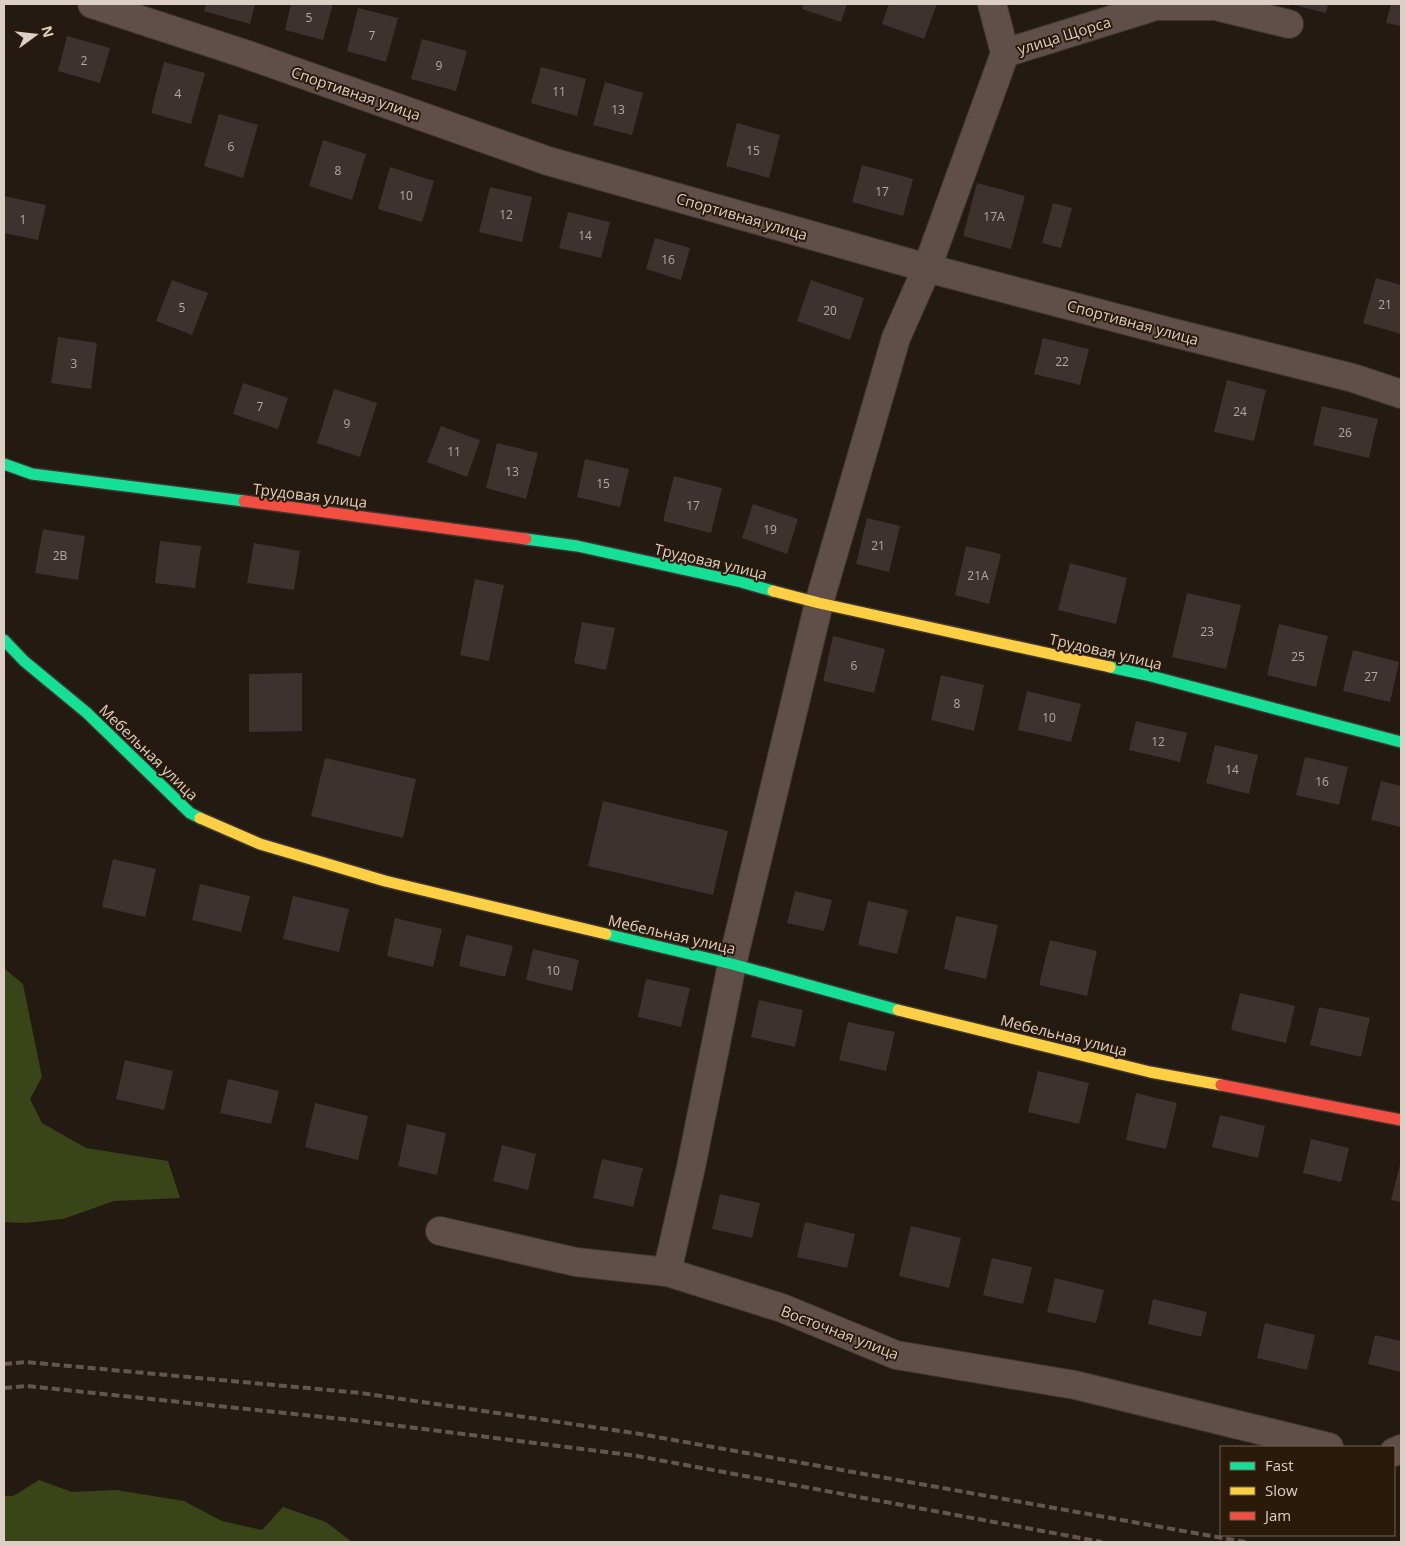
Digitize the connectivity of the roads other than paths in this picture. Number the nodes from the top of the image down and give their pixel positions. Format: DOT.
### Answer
graph roads {
  1 [pos="92,4"];
  2 [pos="992,4"];
  3 [pos="1289,24"];
  4 [pos="1005,53"];
  5 [pos="927,268"];
  6 [pos="1401,394"];
  7 [pos="4,464"];
  8 [pos="819,603"];
  9 [pos="4,640"];
  10 [pos="1401,742"];
  11 [pos="732,964"];
  12 [pos="1401,1120"];
  13 [pos="440,1231"];
  14 [pos="667,1272"];
  15 [pos="1325,1446"];
  1 -- 5 [label="street, Спортивная улица"];
  2 -- 4 [label="street, улица Щорса"];
  3 -- 4 [label="street, улица Щорса"];
  4 -- 5 [label="street"];
  5 -- 6 [label="street, Спортивная улица"];
  5 -- 8 [label="street"];
  7 -- 8 [label="street, Трудовая улица"];
  8 -- 10 [label="street, Трудовая улица"];
  8 -- 11 [label="street"];
  9 -- 11 [label="street, Мебельная улица"];
  11 -- 12 [label="street, Мебельная улица"];
  11 -- 14 [label="street"];
  13 -- 14 [label="street, Восточная улица"];
  14 -- 15 [label="street, Восточная улица"];
}
